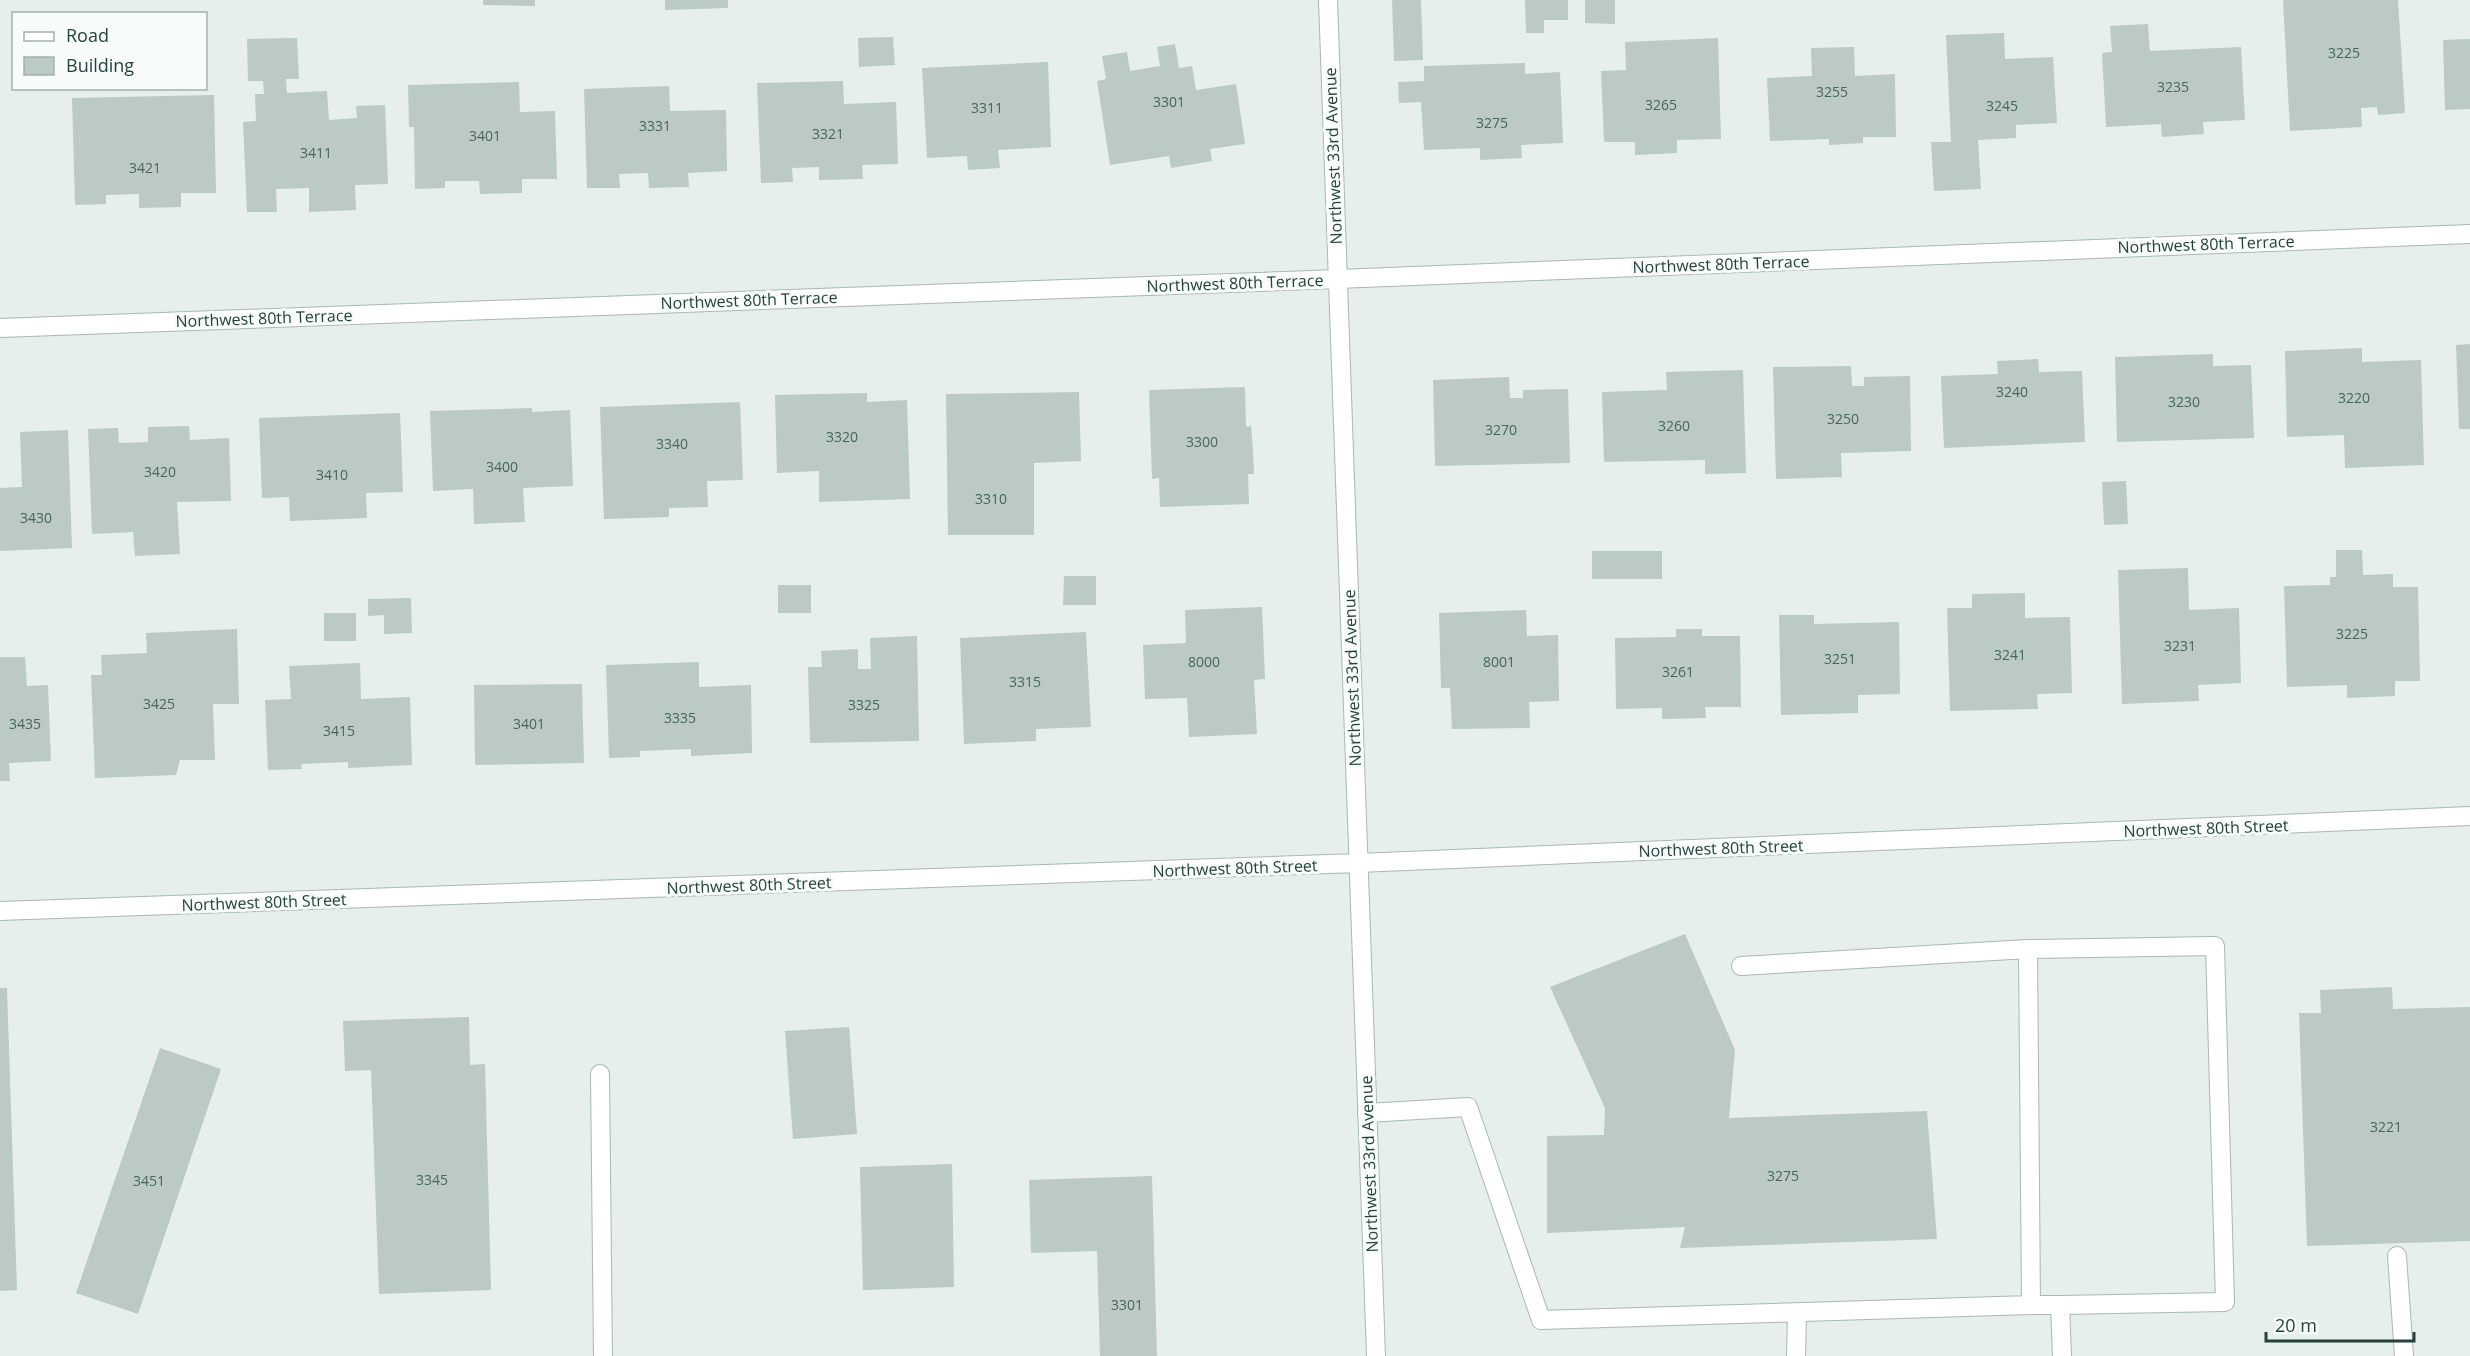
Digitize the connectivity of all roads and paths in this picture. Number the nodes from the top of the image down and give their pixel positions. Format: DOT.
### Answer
graph roads {
  1 [pos="1328,0"];
  2 [pos="2470,234"];
  3 [pos="1338,279"];
  4 [pos="0,327"];
  5 [pos="2470,816"];
  6 [pos="1358,864"];
  7 [pos="0,911"];
  8 [pos="2028,949"];
  9 [pos="1741,966"];
  10 [pos="600,1074"];
  11 [pos="1367,1113"];
  12 [pos="2397,1256"];
  13 [pos="2031,1305"];
  14 [pos="2060,1305"];
  15 [pos="1797,1313"];
  16 [pos="603,1356"];
  17 [pos="1376,1356"];
  18 [pos="1796,1356"];
  19 [pos="2062,1356"];
  20 [pos="2403,1356"];
  1 -- 3 [label="street, Northwest 33rd Avenue"];
  2 -- 3 [label="street, Northwest 80th Terrace"];
  3 -- 4 [label="street, Northwest 80th Terrace"];
  3 -- 6 [label="street, Northwest 33rd Avenue"];
  5 -- 6 [label="street, Northwest 80th Street"];
  6 -- 7 [label="street, Northwest 80th Street"];
  6 -- 11 [label="street, Northwest 33rd Avenue"];
  8 -- 9 [label="street"];
  8 -- 13 [label="street"];
  8 -- 14 [label="street"];
  10 -- 16 [label="street"];
  11 -- 15 [label="street"];
  11 -- 17 [label="street, Northwest 33rd Avenue"];
  12 -- 20 [label="street"];
  13 -- 14 [label="street"];
  13 -- 15 [label="street"];
  14 -- 19 [label="street"];
  15 -- 18 [label="street"];
}
